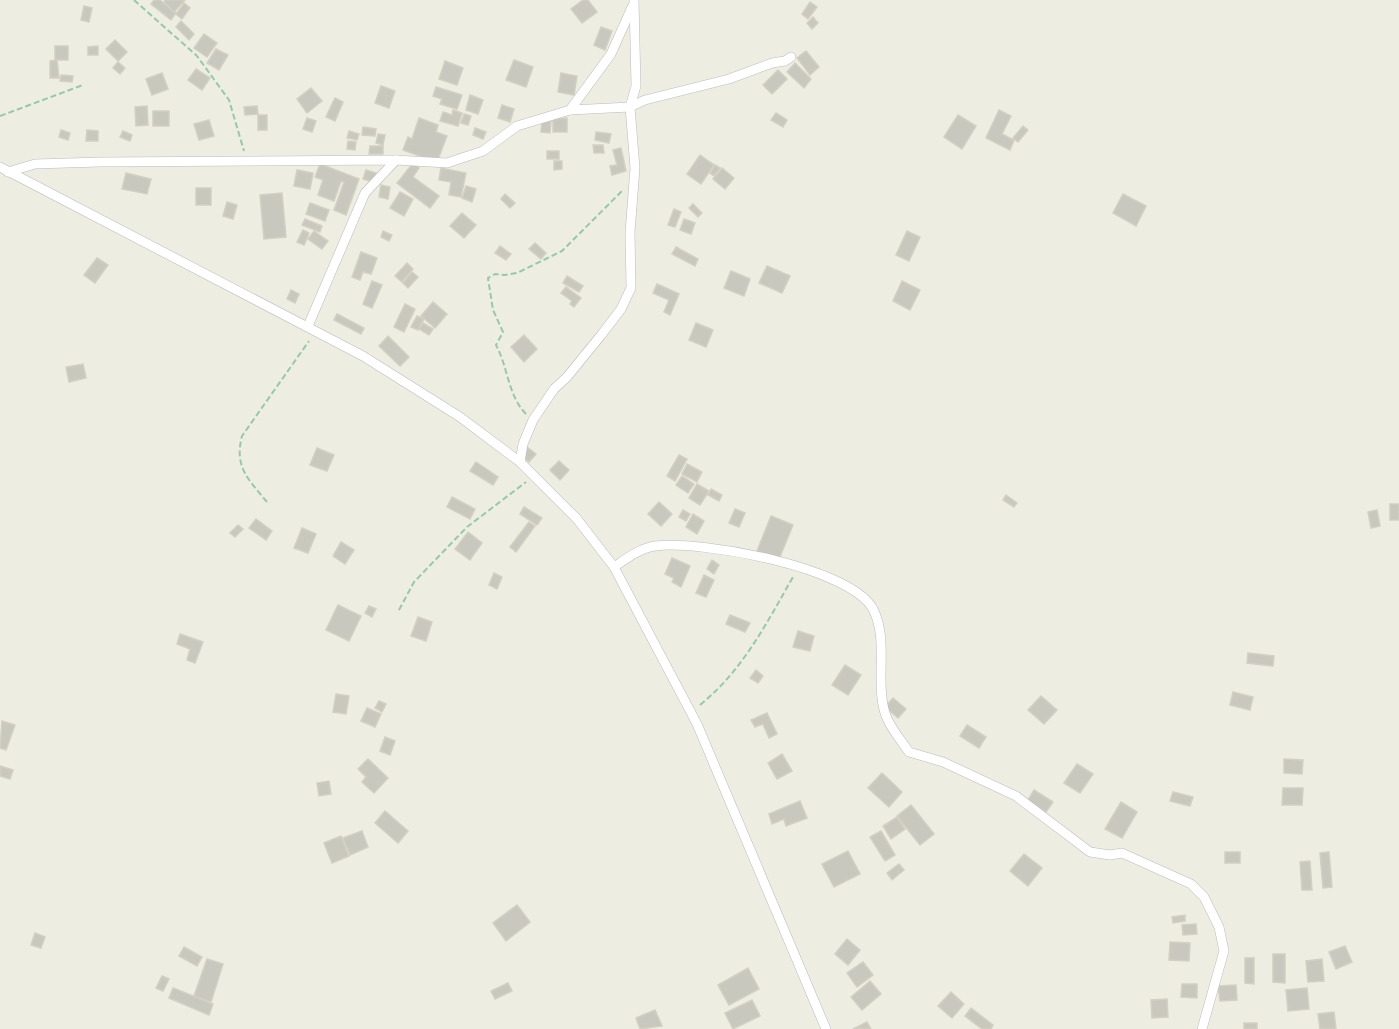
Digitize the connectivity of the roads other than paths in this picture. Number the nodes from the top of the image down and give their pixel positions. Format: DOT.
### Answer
graph roads {
  1 [pos="633,2"];
  2 [pos="791,57"];
  3 [pos="630,107"];
  4 [pos="570,110"];
  5 [pos="396,160"];
  6 [pos="4,170"];
  7 [pos="312,329"];
  8 [pos="520,462"];
  9 [pos="614,567"];
  10 [pos="826,1029"];
  11 [pos="1202,1029"];
  1 -- 3 [label="street"];
  1 -- 4 [label="street"];
  2 -- 3 [label="street"];
  3 -- 4 [label="street"];
  3 -- 8 [label="street"];
  4 -- 5 [label="street"];
  5 -- 6 [label="street"];
  5 -- 7 [label="street"];
  6 -- 7 [label="street"];
  7 -- 8 [label="street"];
  8 -- 9 [label="street"];
  9 -- 10 [label="street"];
  9 -- 11 [label="street"];
}
